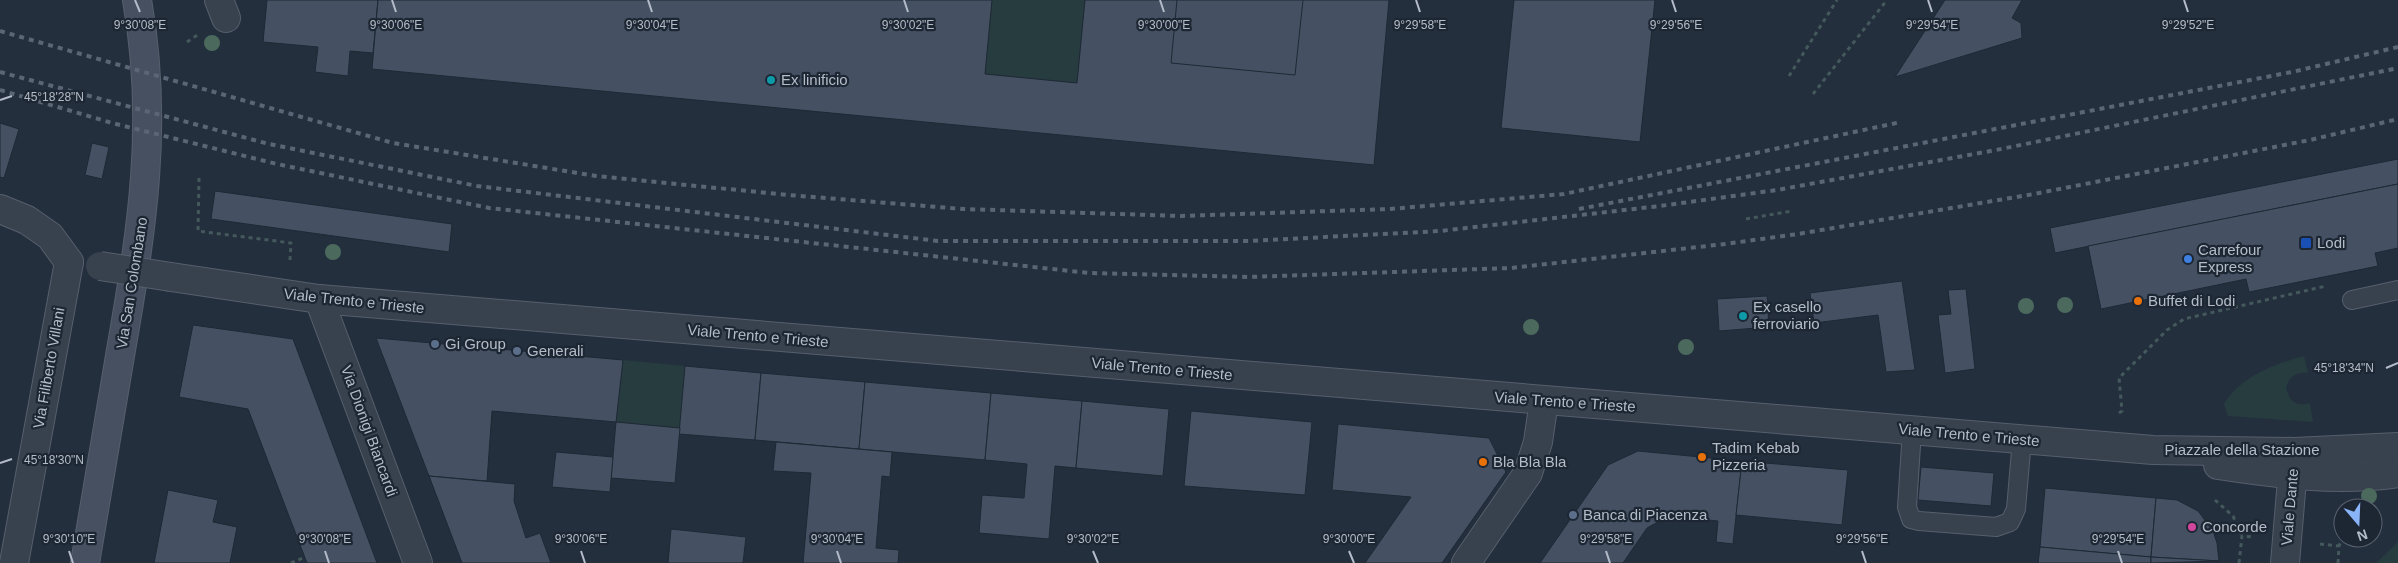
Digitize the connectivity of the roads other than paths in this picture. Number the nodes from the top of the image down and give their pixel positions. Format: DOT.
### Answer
graph roads {
  1 [pos="137,0"];
  2 [pos="0,210"];
  3 [pos="69,262"];
  4 [pos="2398,290"];
  5 [pos="319,299"];
  6 [pos="2352,300"];
  7 [pos="1544,401"];
  8 [pos="1912,430"];
  9 [pos="2022,439"];
  10 [pos="2398,447"];
  11 [pos="2153,450"];
  12 [pos="2294,463"];
  13 [pos="2398,474"];
  14 [pos="14,563"];
  15 [pos="85,563"];
  16 [pos="418,563"];
  17 [pos="1466,563"];
  18 [pos="2285,563"];
  1 -- 15 [label="street, Via San Colombano"];
  2 -- 3 [label="street"];
  3 -- 5 [label="street, Viale Trento e Trieste, bridge"];
  3 -- 14 [label="street, Via Filiberto Villani"];
  4 -- 6 [label="lane"];
  5 -- 7 [label="street, Viale Trento e Trieste"];
  5 -- 16 [label="street, Via Dionigi Biancardi"];
  7 -- 8 [label="street, Viale Trento e Trieste"];
  7 -- 17 [label="street"];
  8 -- 9 [label="street, Viale Trento e Trieste"];
  8 -- 9 [label="lane"];
  9 -- 11 [label="street, Viale Trento e Trieste"];
  10 -- 12 [label="street, Piazzale della Stazione"];
  11 -- 12 [label="street, Piazzale della Stazione"];
  12 -- 13 [label="street, Piazzale della Stazione"];
  12 -- 18 [label="street, Viale Dante"];
}
